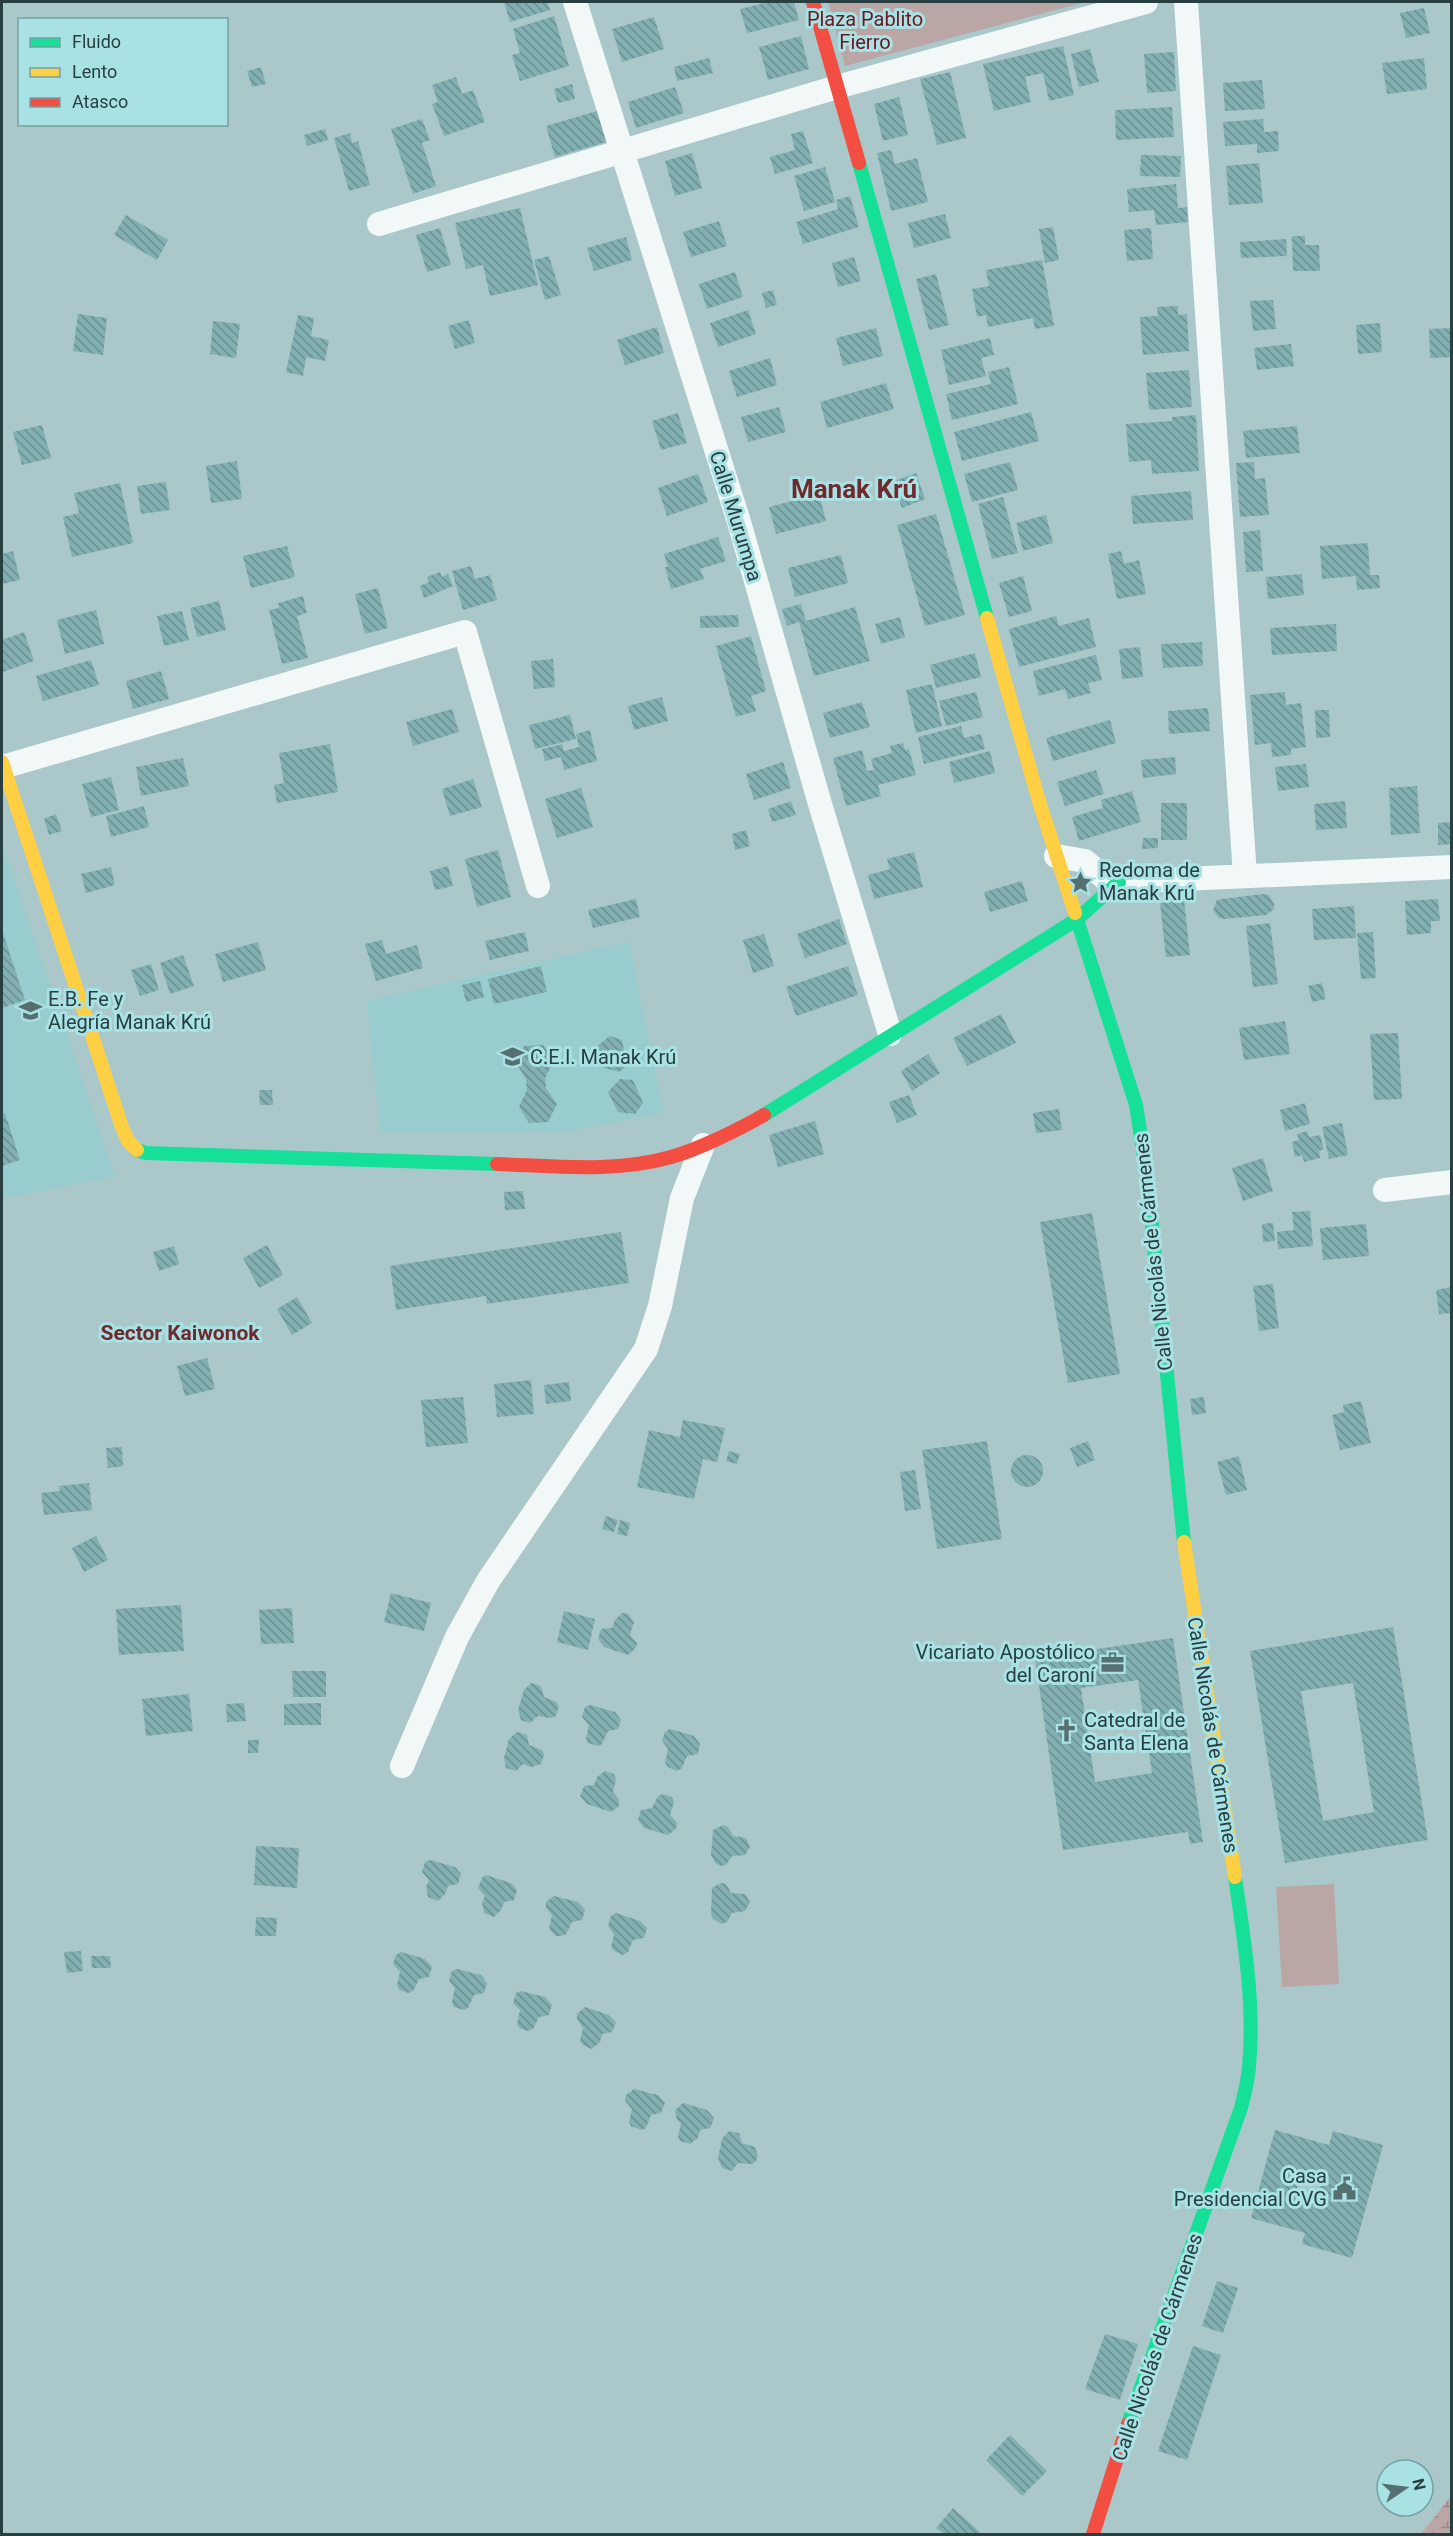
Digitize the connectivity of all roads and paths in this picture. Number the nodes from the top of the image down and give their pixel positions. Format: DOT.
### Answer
graph roads {
  1 [pos="575,2"];
  2 [pos="813,2"];
  3 [pos="1146,2"];
  4 [pos="1186,2"];
  5 [pos="837,87"];
  6 [pos="622,150"];
  7 [pos="379,224"];
  8 [pos="2,764"];
  9 [pos="1056,856"];
  10 [pos="1452,867"];
  11 [pos="1245,876"];
  12 [pos="1119,882"];
  13 [pos="538,886"];
  14 [pos="1076,920"];
  15 [pos="890,1034"];
  16 [pos="703,1144"];
  17 [pos="1452,1182"];
  18 [pos="1385,1190"];
  19 [pos="402,1766"];
  20 [pos="1093,2535"];
  1 -- 6 [label="street, Calle Murumpa"];
  2 -- 5 [label="street, Calle Nicolás de Cármenes"];
  3 -- 5 [label="street"];
  4 -- 11 [label="street"];
  5 -- 6 [label="street"];
  5 -- 9 [label="street, Calle Nicolás de Cármenes"];
  6 -- 7 [label="street"];
  6 -- 15 [label="street, Calle Murumpa"];
  8 -- 13 [label="street"];
  8 -- 16 [label="street"];
  9 -- 12 [label="street"];
  9 -- 14 [label="street, Calle Nicolás de Cármenes"];
  10 -- 11 [label="street"];
  11 -- 12 [label="street"];
  12 -- 14 [label="street"];
  14 -- 15 [label="street"];
  14 -- 20 [label="street, Calle Nicolás de Cármenes"];
  15 -- 16 [label="street"];
  16 -- 19 [label="street"];
  17 -- 18 [label="street"];
}
